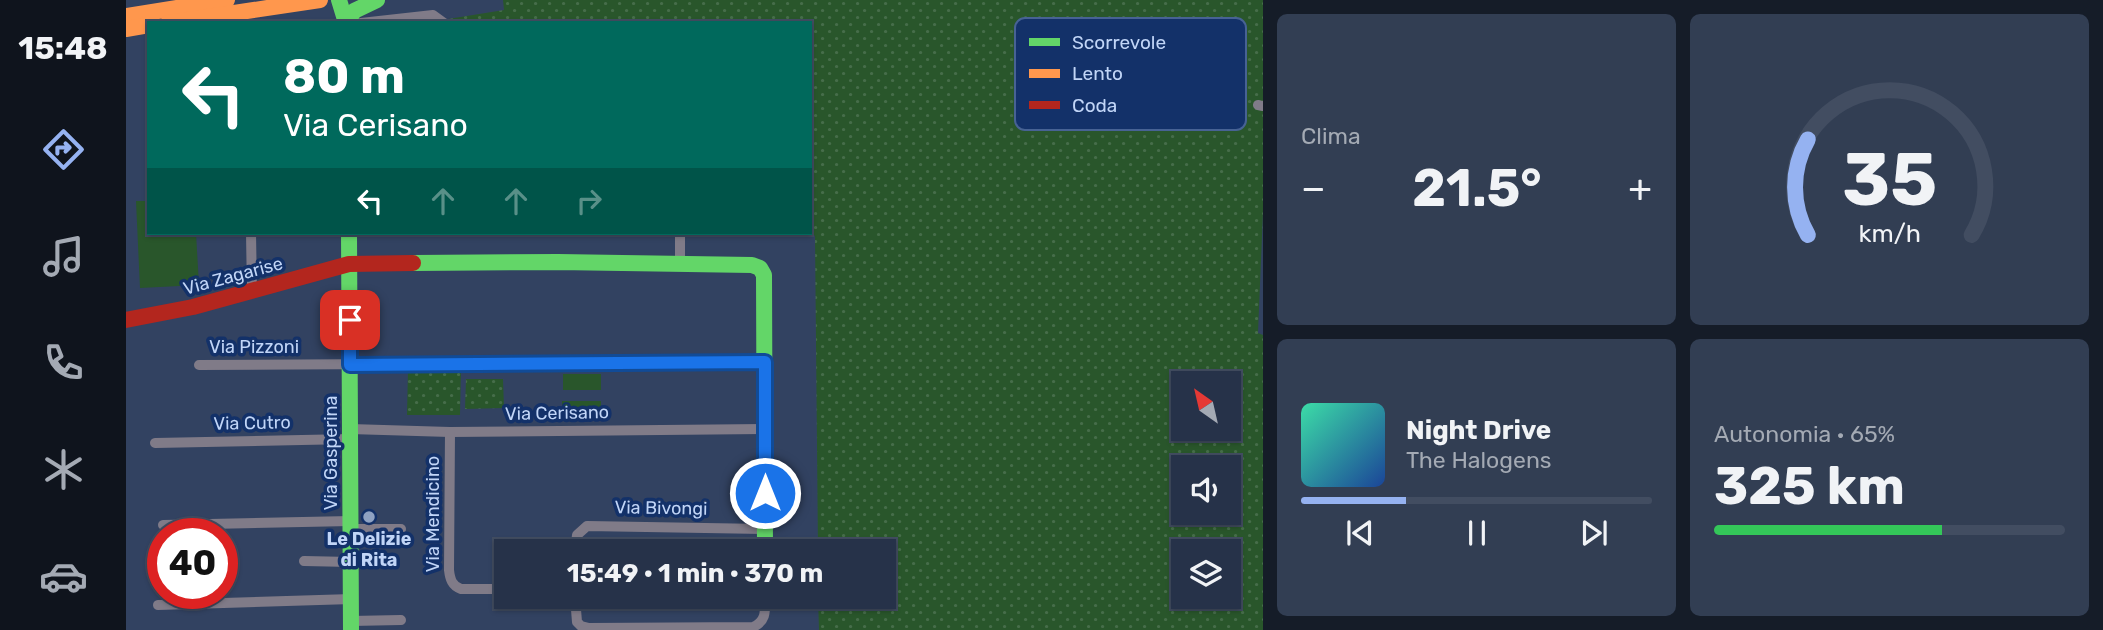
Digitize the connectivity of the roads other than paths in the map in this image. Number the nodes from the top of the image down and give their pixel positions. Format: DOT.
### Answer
graph roads {
  1 [pos="227,0"];
  2 [pos="320,0"];
  3 [pos="339,0"];
  4 [pos="378,1"];
  5 [pos="285,3"];
  6 [pos="126,16"];
  7 [pos="246,17"];
  8 [pos="194,21"];
  9 [pos="345,21"];
  10 [pos="347,21"];
  11 [pos="379,21"];
  12 [pos="441,21"];
  13 [pos="147,25"];
  14 [pos="126,29"];
  15 [pos="251,235"];
  16 [pos="349,235"];
  17 [pos="680,235"];
  18 [pos="349,264"];
  19 [pos="680,264"];
  20 [pos="252,292"];
  21 [pos="126,320"];
  22 [pos="765,362"];
  23 [pos="199,365"];
  24 [pos="350,365"];
  25 [pos="765,429"];
  26 [pos="450,432"];
  27 [pos="350,434"];
  28 [pos="155,443"];
  29 [pos="238,524"];
  30 [pos="351,525"];
  31 [pos="401,529"];
  32 [pos="765,529"];
  33 [pos="576,539"];
  34 [pos="765,539"];
  35 [pos="304,561"];
  36 [pos="351,562"];
  37 [pos="494,589"];
  38 [pos="352,599"];
  39 [pos="238,603"];
  40 [pos="576,609"];
  41 [pos="764,609"];
  42 [pos="401,620"];
  43 [pos="351,626"];
  1 -- 6 [label="street"];
  2 -- 5 [label="street"];
  3 -- 9 [label="street"];
  4 -- 10 [label="street"];
  5 -- 7 [label="street"];
  7 -- 8 [label="street"];
  11 -- 12 [label="street"];
  13 -- 14 [label="street"];
  15 -- 20 [label="street"];
  16 -- 18 [label="street, Via Gasperina"];
  17 -- 19 [label="street"];
  18 -- 19 [label="street, Via Zagarise"];
  18 -- 20 [label="street, Via Zagarise"];
  18 -- 24 [label="street, Via Gasperina"];
  19 -- 22 [label="street, Via Zagarise"];
  20 -- 21 [label="street, Via Zagarise"];
  22 -- 24 [label="street"];
  22 -- 25 [label="street"];
  23 -- 24 [label="street, Via Pizzoni"];
  24 -- 27 [label="street, Via Gasperina"];
  25 -- 26 [label="street, Via Cerisano"];
  25 -- 32 [label="street"];
  26 -- 27 [label="street, Via Cerisano"];
  26 -- 37 [label="street, Via Mendicino"];
  27 -- 28 [label="street, Via Cutro"];
  27 -- 30 [label="street, Via Gasperina"];
  29 -- 30 [label="street"];
  30 -- 31 [label="street"];
  30 -- 36 [label="street, Via Gasperina"];
  32 -- 33 [label="street, Via Bivongi"];
  32 -- 34 [label="street"];
  35 -- 36 [label="street"];
  36 -- 38 [label="street, Via Gasperina"];
  38 -- 39 [label="street"];
  38 -- 43 [label="street, Via Gasperina"];
  40 -- 41 [label="street"];
  42 -- 43 [label="street"];
}
